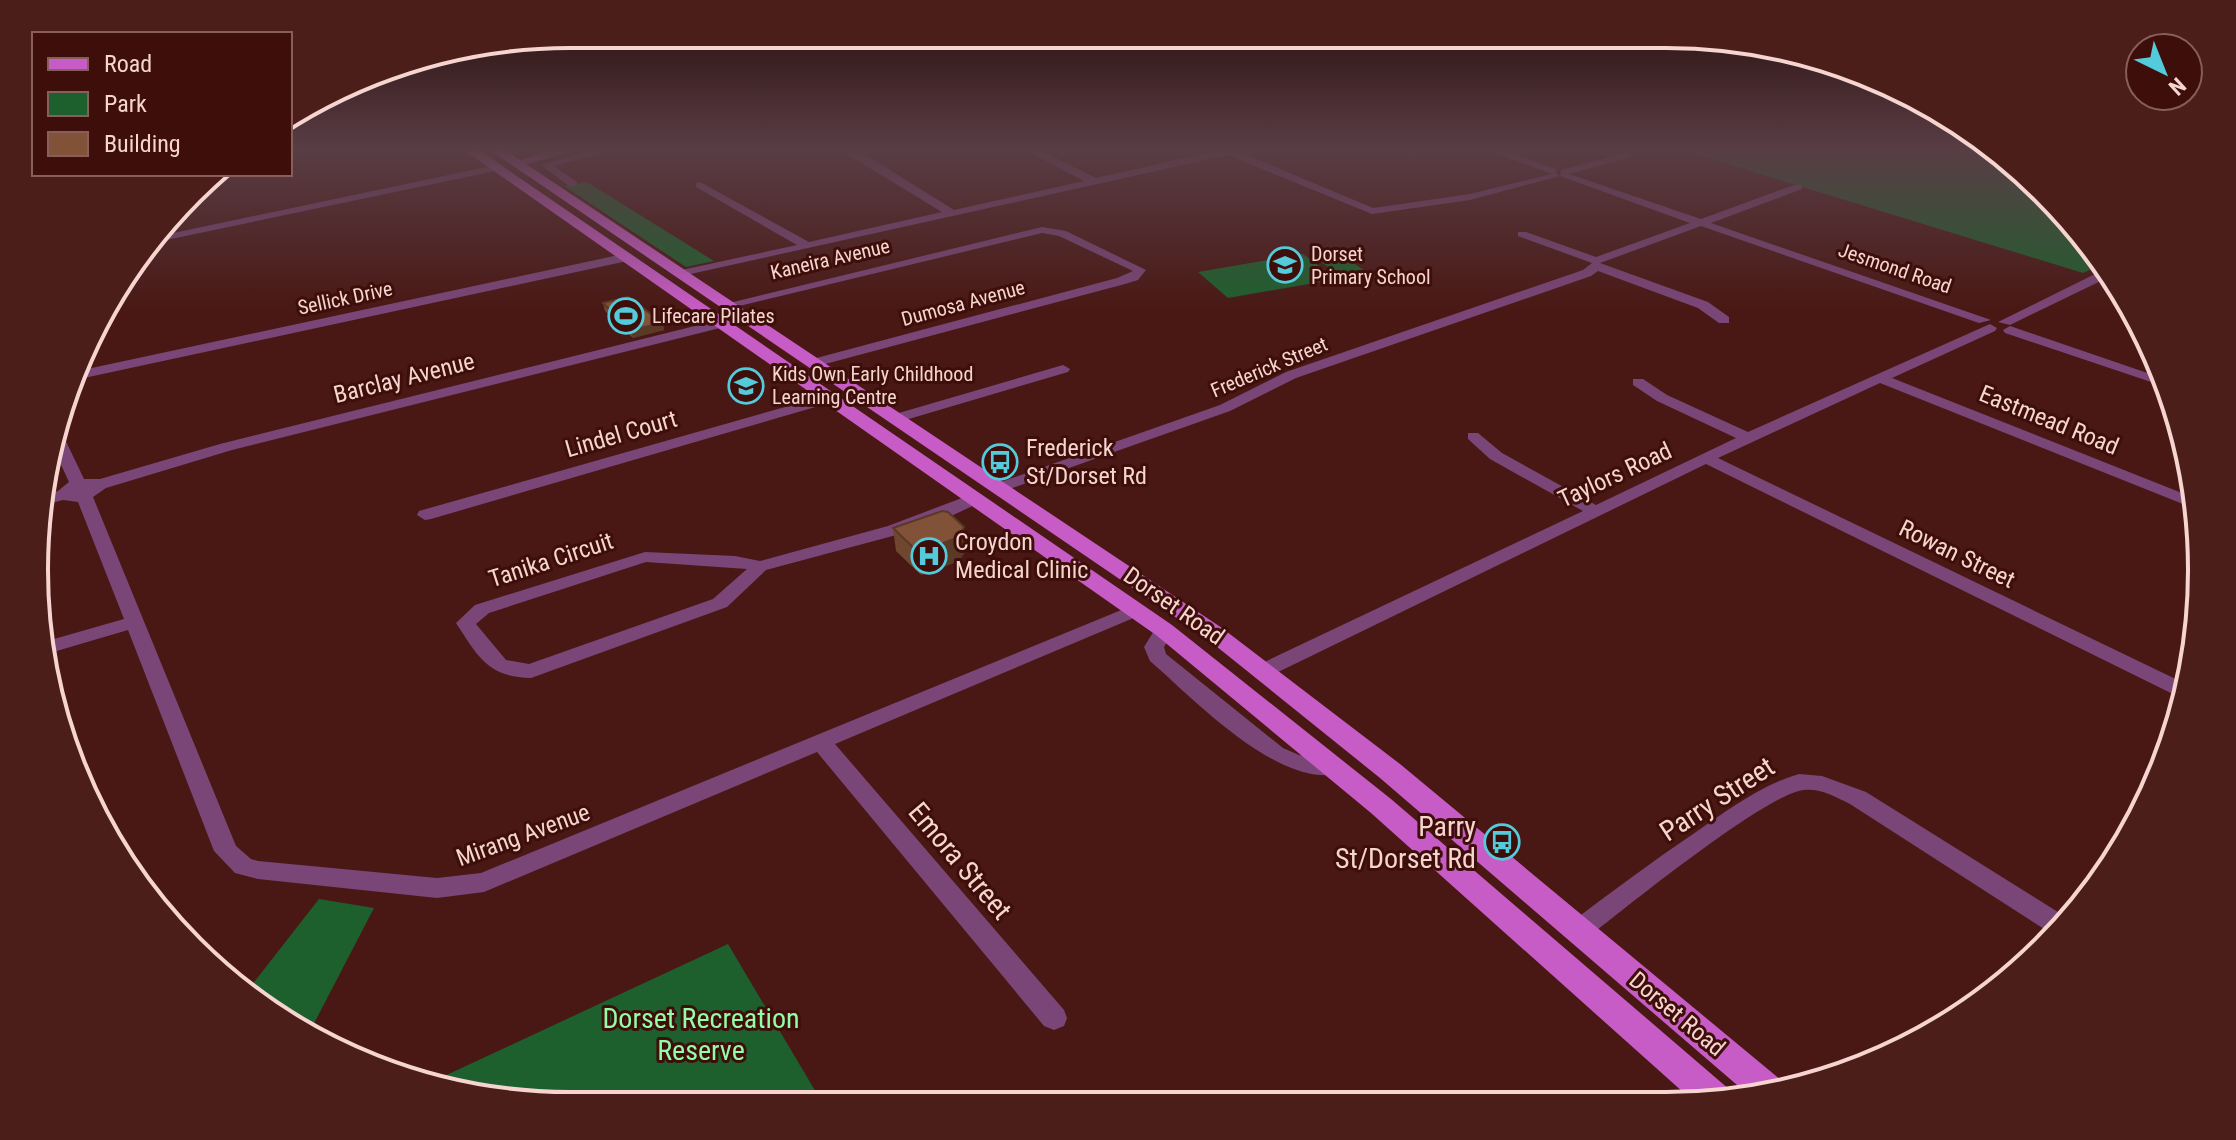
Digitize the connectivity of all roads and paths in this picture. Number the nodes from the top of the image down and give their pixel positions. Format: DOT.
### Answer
graph roads {
  1 [pos="312,203"];
  2 [pos="318,203"];
  3 [pos="570,203"];
  4 [pos="732,203"];
  5 [pos="935,203"];
  6 [pos="994,203"];
  7 [pos="1353,203"];
  8 [pos="1427,203"];
  9 [pos="1646,203"];
  10 [pos="1753,203"];
  11 [pos="951,213"];
  12 [pos="243,218"];
  13 [pos="1701,222"];
  14 [pos="175,230"];
  15 [pos="1522,234"];
  16 [pos="169,236"];
  17 [pos="806,245"];
  18 [pos="638,255"];
  19 [pos="1596,264"];
  20 [pos="681,274"];
  21 [pos="2098,277"];
  22 [pos="1121,281"];
  23 [pos="725,314"];
  24 [pos="1724,320"];
  25 [pos="1998,325"];
  26 [pos="814,363"];
  27 [pos="1063,369"];
  28 [pos="791,371"];
  29 [pos="87,374"];
  30 [pos="2151,378"];
  31 [pos="1882,379"];
  32 [pos="1638,382"];
  33 [pos="831,398"];
  34 [pos="897,418"];
  35 [pos="1473,436"];
  36 [pos="1748,438"];
  37 [pos="62,450"];
  38 [pos="1707,459"];
  39 [pos="1001,487"];
  40 [pos="81,490"];
  41 [pos="53,497"];
  42 [pos="975,498"];
  43 [pos="2184,499"];
  44 [pos="1595,511"];
  45 [pos="425,515"];
  46 [pos="760,566"];
  47 [pos="1136,610"];
  48 [pos="134,622"];
  49 [pos="1164,630"];
  50 [pos="53,645"];
  51 [pos="1263,671"];
  52 [pos="1235,685"];
  53 [pos="2174,687"];
  54 [pos="821,742"];
  55 [pos="1335,767"];
  56 [pos="2052,921"];
  57 [pos="1578,931"];
  58 [pos="1054,1018"];
  59 [pos="1760,1083"];
  60 [pos="1706,1090"];
  1 -- 12 [label="street"];
  2 -- 12 [label="street"];
  3 -- 18 [label="main road, Dorset Road"];
  4 -- 17 [label="street"];
  5 -- 11 [label="street"];
  6 -- 11 [label="street"];
  7 -- 8 [label="street"];
  9 -- 13 [label="street, Jesmond Road"];
  10 -- 13 [label="street, Frederick Street"];
  11 -- 17 [label="street"];
  12 -- 14 [label="street"];
  12 -- 16 [label="street"];
  13 -- 19 [label="street, Frederick Street"];
  13 -- 25 [label="street, Jesmond Road"];
  15 -- 19 [label="street"];
  17 -- 20 [label="street"];
  18 -- 20 [label="main road, Dorset Road"];
  18 -- 23 [label="main road, Dorset Road"];
  18 -- 29 [label="street, Sellick Drive"];
  19 -- 24 [label="street"];
  19 -- 39 [label="street, Frederick Street"];
  20 -- 23 [label="main road, Dorset Road"];
  21 -- 25 [label="street, Taylors Road"];
  22 -- 23 [label="street, Kaneira Avenue"];
  22 -- 26 [label="street, Dumosa Avenue"];
  23 -- 26 [label="main road, Dorset Road"];
  23 -- 28 [label="main road, Dorset Road"];
  23 -- 40 [label="street, Barclay Avenue"];
  25 -- 30 [label="street, Jesmond Road"];
  25 -- 31 [label="street, Taylors Road"];
  26 -- 28 [label="main road"];
  26 -- 34 [label="main road, Dorset Road"];
  27 -- 34 [label="street"];
  28 -- 33 [label="main road, Dorset Road"];
  31 -- 36 [label="street, Taylors Road"];
  31 -- 43 [label="street, Eastmead Road"];
  32 -- 36 [label="street"];
  33 -- 42 [label="main road, Dorset Road"];
  33 -- 45 [label="street, Lindel Court"];
  34 -- 39 [label="main road, Dorset Road"];
  35 -- 44 [label="street"];
  36 -- 38 [label="street, Taylors Road"];
  37 -- 40 [label="street, Mirang Avenue"];
  38 -- 44 [label="street, Taylors Road"];
  38 -- 53 [label="street, Rowan Street"];
  39 -- 42 [label="main road"];
  39 -- 51 [label="main road, Dorset Road"];
  40 -- 41 [label="street, Barclay Avenue"];
  40 -- 48 [label="street, Mirang Avenue"];
  42 -- 46 [label="street, Tanika Circuit"];
  42 -- 47 [label="main road, Dorset Road"];
  44 -- 51 [label="street, Taylors Road"];
  46 -- 46 [label="street, Tanika Circuit"];
  47 -- 49 [label="main road, Dorset Road"];
  47 -- 54 [label="street, Mirang Avenue"];
  48 -- 50 [label="street"];
  48 -- 54 [label="street, Mirang Avenue"];
  49 -- 52 [label="main road, Dorset Road"];
  49 -- 55 [label="street"];
  51 -- 52 [label="main road"];
  51 -- 57 [label="main road, Dorset Road"];
  52 -- 55 [label="main road, Dorset Road"];
  54 -- 58 [label="street, Emora Street"];
  55 -- 60 [label="main road, Dorset Road"];
  56 -- 57 [label="street, Parry Street"];
  57 -- 59 [label="main road, Dorset Road"];
}
